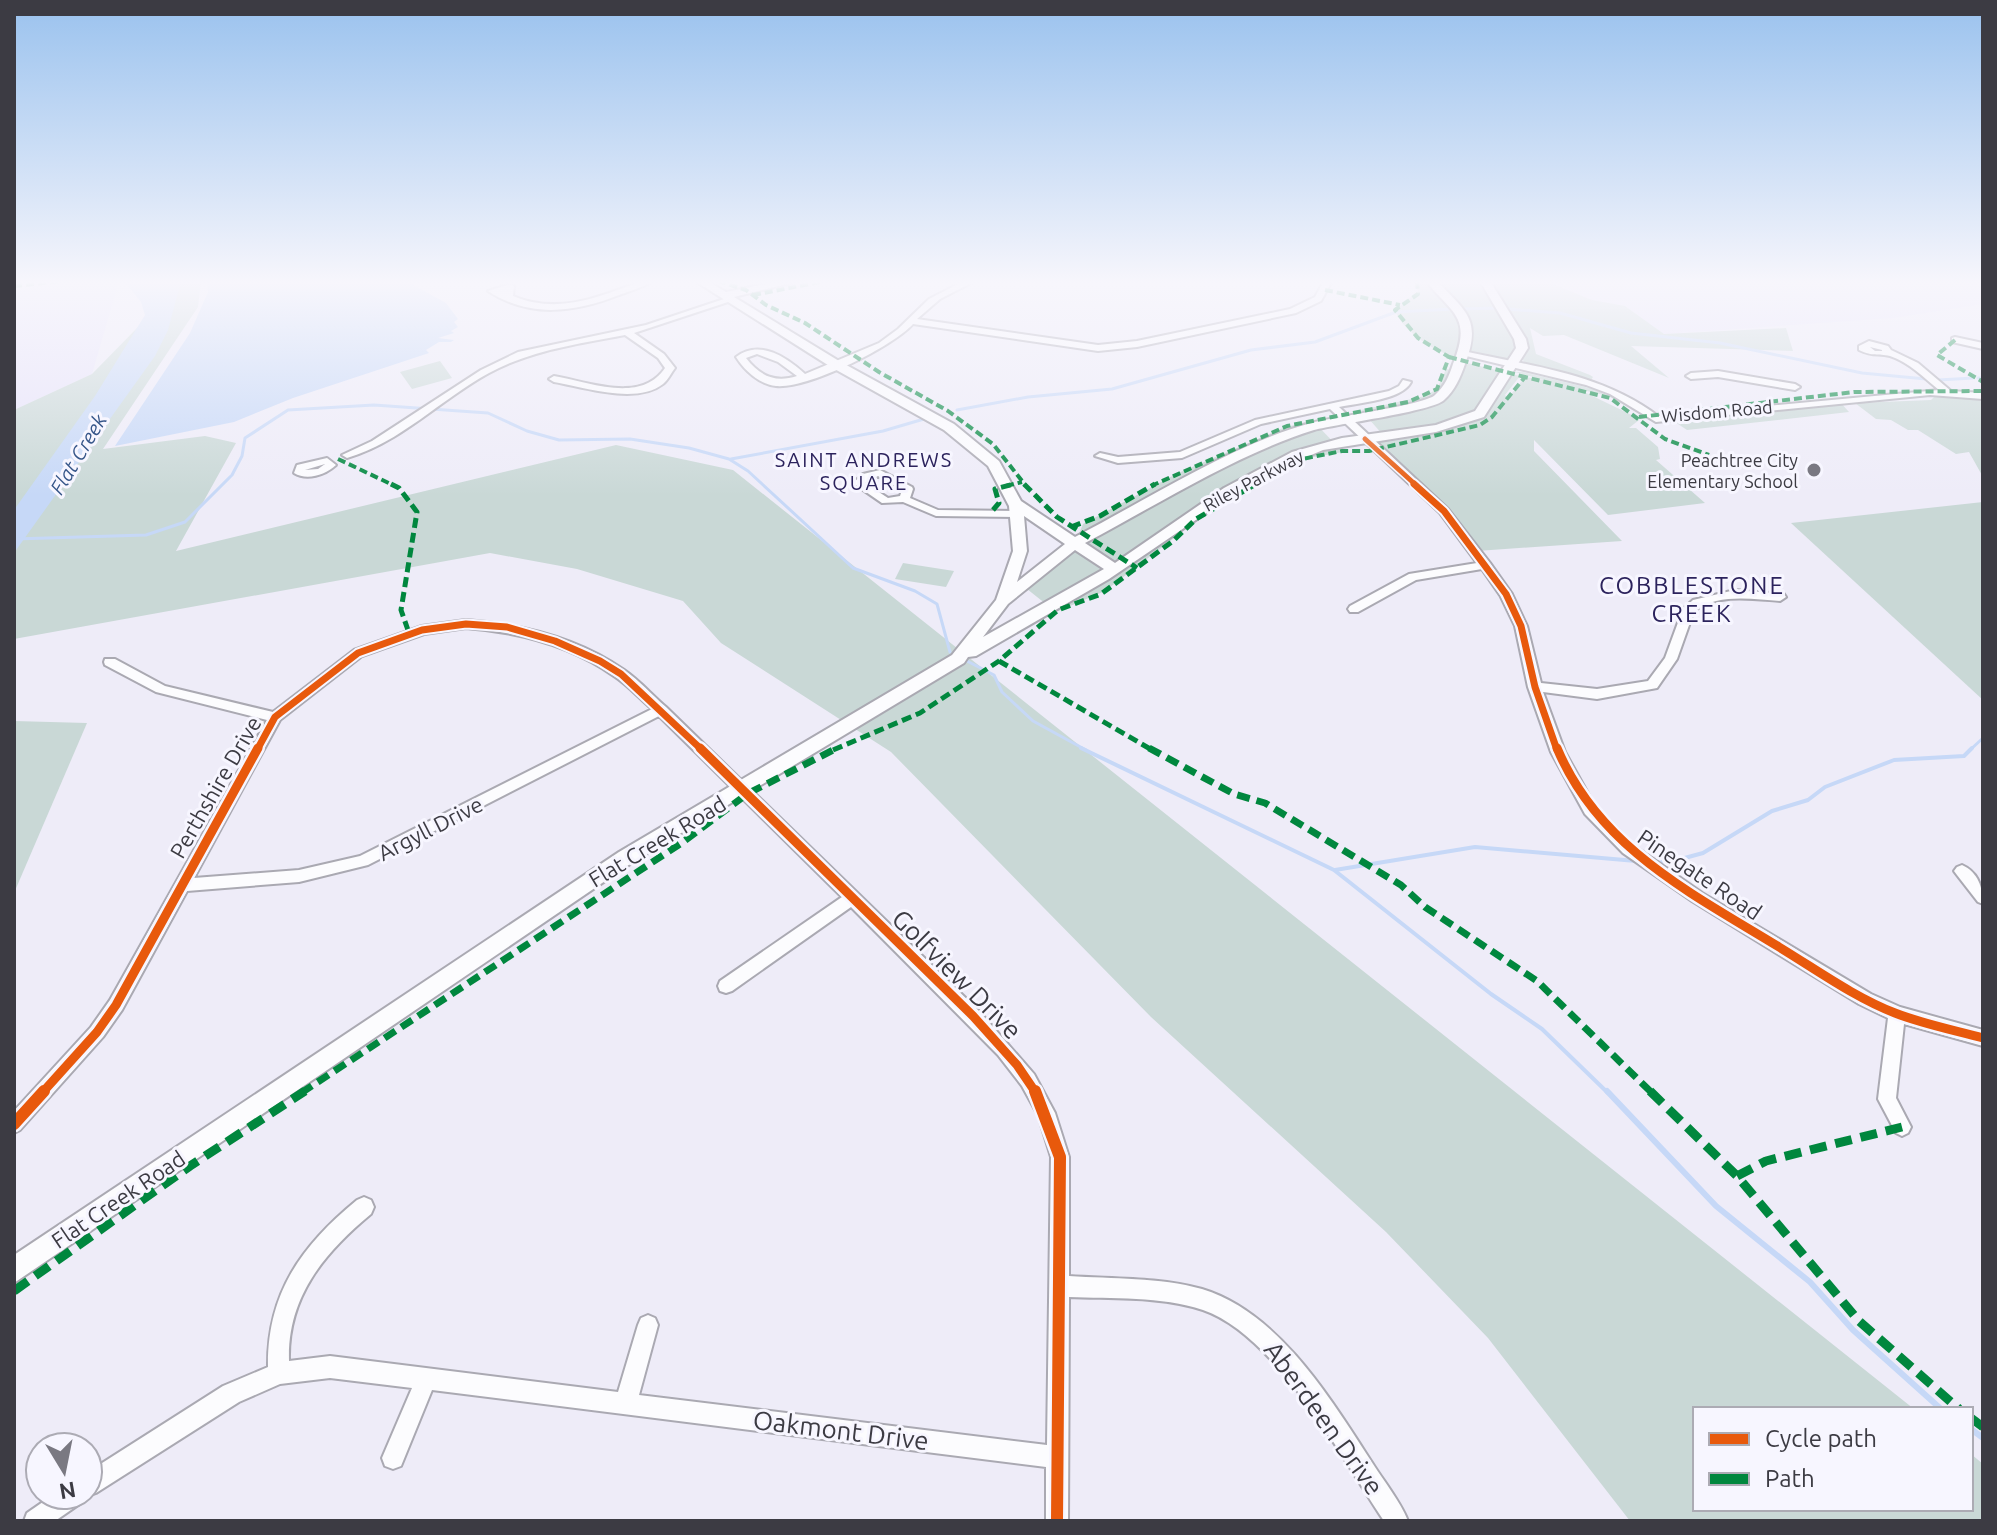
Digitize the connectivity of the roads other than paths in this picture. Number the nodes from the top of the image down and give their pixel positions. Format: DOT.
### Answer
graph roads {
  1 [pos="528,353"];
  2 [pos="656,353"];
  3 [pos="750,353"];
  4 [pos="767,353"];
  5 [pos="817,353"];
  6 [pos="862,353"];
  7 [pos="1520,353"];
  8 [pos="1889,353"];
  9 [pos="1463,354"];
  10 [pos="835,364"];
  11 [pos="1513,366"];
  12 [pos="802,376"];
  13 [pos="1691,376"];
  14 [pos="554,379"];
  15 [pos="1764,381"];
  16 [pos="1406,382"];
  17 [pos="1795,387"];
  18 [pos="1947,392"];
  19 [pos="1983,396"];
  20 [pos="1790,405"];
  21 [pos="1332,406"];
  22 [pos="1347,420"];
  23 [pos="1365,439"];
  24 [pos="1100,456"];
  25 [pos="330,462"];
  26 [pos="904,499"];
  27 [pos="1016,509"];
  28 [pos="1075,543"];
  29 [pos="1486,565"];
  30 [pos="1114,569"];
  31 [pos="1780,597"];
  32 [pos="1003,601"];
  33 [pos="1354,609"];
  34 [pos="958,659"];
  35 [pos="110,662"];
  36 [pos="1535,687"];
  37 [pos="661,710"];
  38 [pos="275,717"];
  39 [pos="704,754"];
  40 [pos="743,790"];
  41 [pos="1962,871"];
  42 [pos="181,885"];
  43 [pos="852,898"];
  44 [pos="1983,898"];
  45 [pos="726,986"];
  46 [pos="1897,1014"];
  47 [pos="1983,1038"];
  48 [pos="14,1124"];
  49 [pos="1902,1127"];
  50 [pos="364,1207"];
  51 [pos="14,1270"];
  52 [pos="1059,1286"];
  53 [pos="648,1325"];
  54 [pos="279,1373"];
  55 [pos="426,1380"];
  56 [pos="626,1403"];
  57 [pos="1056,1457"];
  58 [pos="393,1458"];
  59 [pos="104,1475"];
  60 [pos="1057,1521"];
  61 [pos="1397,1521"];
  1 -- 25 [label="street"];
  2 -- 14 [label="street"];
  3 -- 12 [label="street"];
  4 -- 12 [label="street"];
  5 -- 10 [label="street, Flat Creek Road"];
  6 -- 10 [label="street"];
  7 -- 11 [label="street"];
  8 -- 18 [label="street"];
  9 -- 11 [label="street, Wisdom Road"];
  9 -- 22 [label="street, Riley Parkway"];
  10 -- 12 [label="street"];
  10 -- 27 [label="street, Flat Creek Road"];
  11 -- 20 [label="street, Wisdom Road"];
  11 -- 23 [label="street, Riley Parkway"];
  13 -- 15 [label="street"];
  15 -- 17 [label="street"];
  15 -- 20 [label="street"];
  16 -- 21 [label="street"];
  18 -- 19 [label="street, Wisdom Road"];
  18 -- 20 [label="street, Wisdom Road"];
  21 -- 22 [label="street, Pinegate Road"];
  21 -- 24 [label="street"];
  22 -- 23 [label="street, Pinegate Road"];
  22 -- 28 [label="street, Riley Parkway"];
  23 -- 29 [label="street, Pinegate Road"];
  23 -- 30 [label="street, Riley Parkway"];
  26 -- 27 [label="street"];
  27 -- 28 [label="street"];
  27 -- 32 [label="street, Flat Creek Road"];
  28 -- 30 [label="street"];
  28 -- 32 [label="street, Riley Parkway"];
  29 -- 33 [label="street"];
  29 -- 36 [label="street, Pinegate Road"];
  30 -- 34 [label="street, Riley Parkway"];
  31 -- 36 [label="street"];
  32 -- 34 [label="street, Flat Creek Road"];
  34 -- 40 [label="street, Flat Creek Road"];
  35 -- 38 [label="street"];
  36 -- 46 [label="street, Pinegate Road"];
  37 -- 38 [label="street, Perthshire Drive"];
  37 -- 39 [label="street, Perthshire Drive"];
  37 -- 42 [label="street, Argyll Drive"];
  38 -- 42 [label="street, Perthshire Drive"];
  39 -- 40 [label="street, Golfview Drive"];
  40 -- 43 [label="street, Golfview Drive"];
  40 -- 51 [label="street, Flat Creek Road"];
  41 -- 44 [label="street"];
  42 -- 48 [label="street, Perthshire Drive"];
  43 -- 45 [label="street"];
  43 -- 52 [label="street, Golfview Drive"];
  46 -- 47 [label="street, Pinegate Road"];
  46 -- 49 [label="street"];
  50 -- 54 [label="street"];
  52 -- 57 [label="street, Golfview Drive"];
  52 -- 61 [label="street, Aberdeen Drive"];
  53 -- 56 [label="street"];
  54 -- 55 [label="street, Oakmont Drive"];
  54 -- 59 [label="street, Oakmont Drive"];
  55 -- 56 [label="street, Oakmont Drive"];
  55 -- 58 [label="street"];
  56 -- 57 [label="street, Oakmont Drive"];
  57 -- 60 [label="street, Golfview Drive"];
}
